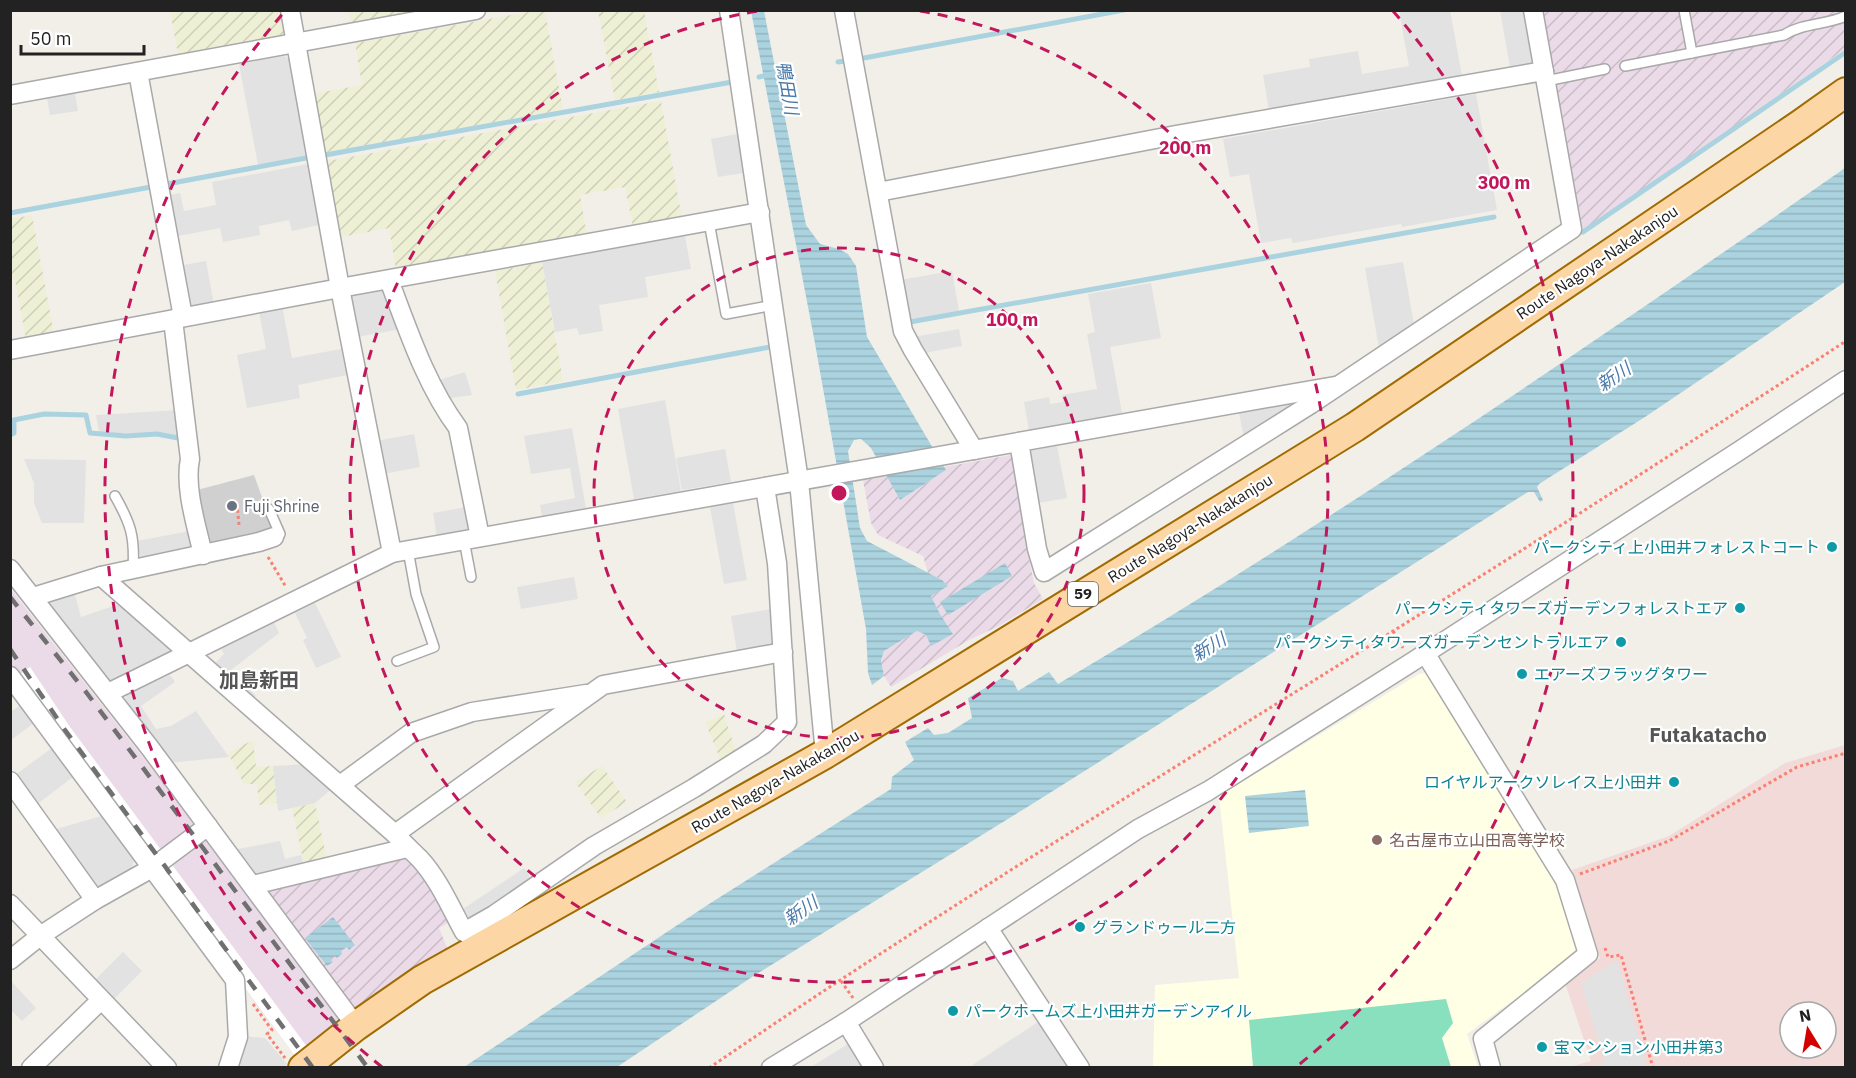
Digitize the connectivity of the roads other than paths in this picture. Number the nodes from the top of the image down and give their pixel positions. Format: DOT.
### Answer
graph roads {
  1 [pos="290,10"];
  2 [pos="476,10"];
  3 [pos="729,10"];
  4 [pos="844,10"];
  5 [pos="1533,10"];
  6 [pos="1684,10"];
  7 [pos="1845,16"];
  8 [pos="296,43"];
  9 [pos="1692,53"];
  10 [pos="1625,66"];
  11 [pos="1605,69"];
  12 [pos="138,72"];
  13 [pos="1545,76"];
  14 [pos="1845,92"];
  15 [pos="10,95"];
  16 [pos="878,192"];
  17 [pos="760,213"];
  18 [pos="710,222"];
  19 [pos="389,280"];
  20 [pos="340,288"];
  21 [pos="774,305"];
  22 [pos="178,319"];
  23 [pos="10,350"];
  24 [pos="1845,380"];
  25 [pos="1335,386"];
  26 [pos="1020,442"];
  27 [pos="966,452"];
  28 [pos="799,481"];
  29 [pos="765,487"];
  30 [pos="115,496"];
  31 [pos="269,509"];
  32 [pos="472,539"];
  33 [pos="267,540"];
  34 [pos="400,551"];
  35 [pos="203,555"];
  36 [pos="10,569"];
  37 [pos="133,570"];
  38 [pos="101,576"];
  39 [pos="471,577"];
  40 [pos="33,597"];
  41 [pos="783,652"];
  42 [pos="189,653"];
  43 [pos="1425,653"];
  44 [pos="397,660"];
  45 [pos="10,676"];
  46 [pos="108,693"];
  47 [pos="590,693"];
  48 [pos="825,754"];
  49 [pos="10,781"];
  50 [pos="340,785"];
  51 [pos="208,826"];
  52 [pos="401,841"];
  53 [pos="152,868"];
  54 [pos="253,885"];
  55 [pos="95,900"];
  56 [pos="10,904"];
  57 [pos="988,928"];
  58 [pos="40,936"];
  59 [pos="10,960"];
  60 [pos="101,1000"];
  61 [pos="846,1022"];
  62 [pos="356,1026"];
  63 [pos="294,1062"];
  64 [pos="160,1065"];
  65 [pos="31,1068"];
  66 [pos="228,1068"];
  67 [pos="771,1068"];
  68 [pos="874,1068"];
  69 [pos="1080,1068"];
  70 [pos="1491,1068"];
  1 -- 8 [label="street"];
  2 -- 8 [label="street"];
  3 -- 17 [label="street"];
  4 -- 16 [label="street"];
  5 -- 13 [label="street"];
  6 -- 9 [label="lane"];
  7 -- 9 [label="lane"];
  8 -- 12 [label="street"];
  8 -- 20 [label="street"];
  9 -- 10 [label="lane"];
  11 -- 13 [label="lane"];
  12 -- 15 [label="street"];
  12 -- 22 [label="street"];
  13 -- 16 [label="street"];
  13 -- 25 [label="street"];
  14 -- 48 [label="main road, Route Nagoya-Nakakanjou / 59"];
  16 -- 27 [label="street"];
  17 -- 18 [label="street"];
  17 -- 21 [label="street"];
  18 -- 19 [label="street"];
  18 -- 21 [label="lane"];
  19 -- 20 [label="street"];
  19 -- 32 [label="street"];
  20 -- 22 [label="street"];
  20 -- 34 [label="street"];
  21 -- 28 [label="street"];
  22 -- 23 [label="street"];
  22 -- 35 [label="street"];
  24 -- 43 [label="street"];
  25 -- 26 [label="street"];
  25 -- 26 [label="street"];
  26 -- 27 [label="street"];
  27 -- 28 [label="street"];
  28 -- 29 [label="street"];
  28 -- 48 [label="street"];
  29 -- 32 [label="street"];
  29 -- 41 [label="street"];
  30 -- 37 [label="lane"];
  31 -- 33 [label="lane"];
  32 -- 34 [label="street"];
  32 -- 39 [label="lane"];
  33 -- 35 [label="street"];
  34 -- 42 [label="street"];
  34 -- 44 [label="lane"];
  35 -- 37 [label="street"];
  36 -- 40 [label="street"];
  37 -- 38 [label="street"];
  38 -- 40 [label="street"];
  38 -- 42 [label="street"];
  40 -- 46 [label="street"];
  41 -- 47 [label="street"];
  41 -- 52 [label="street"];
  42 -- 46 [label="street"];
  42 -- 50 [label="street"];
  43 -- 57 [label="street"];
  43 -- 70 [label="street"];
  45 -- 53 [label="street"];
  46 -- 51 [label="street"];
  47 -- 50 [label="street"];
  47 -- 52 [label="street"];
  48 -- 62 [label="main road, Route Nagoya-Nakakanjou / 59"];
  49 -- 55 [label="street"];
  50 -- 52 [label="street"];
  51 -- 53 [label="street"];
  51 -- 54 [label="street"];
  52 -- 54 [label="street"];
  53 -- 55 [label="street"];
  53 -- 66 [label="street"];
  54 -- 62 [label="street"];
  55 -- 58 [label="street"];
  56 -- 58 [label="street"];
  57 -- 61 [label="street"];
  57 -- 69 [label="street"];
  58 -- 59 [label="street"];
  58 -- 60 [label="street"];
  60 -- 64 [label="street"];
  60 -- 65 [label="street"];
  61 -- 67 [label="street"];
  61 -- 68 [label="street"];
  62 -- 63 [label="main road, Route Nagoya-Nakakanjou / 59"];
}
